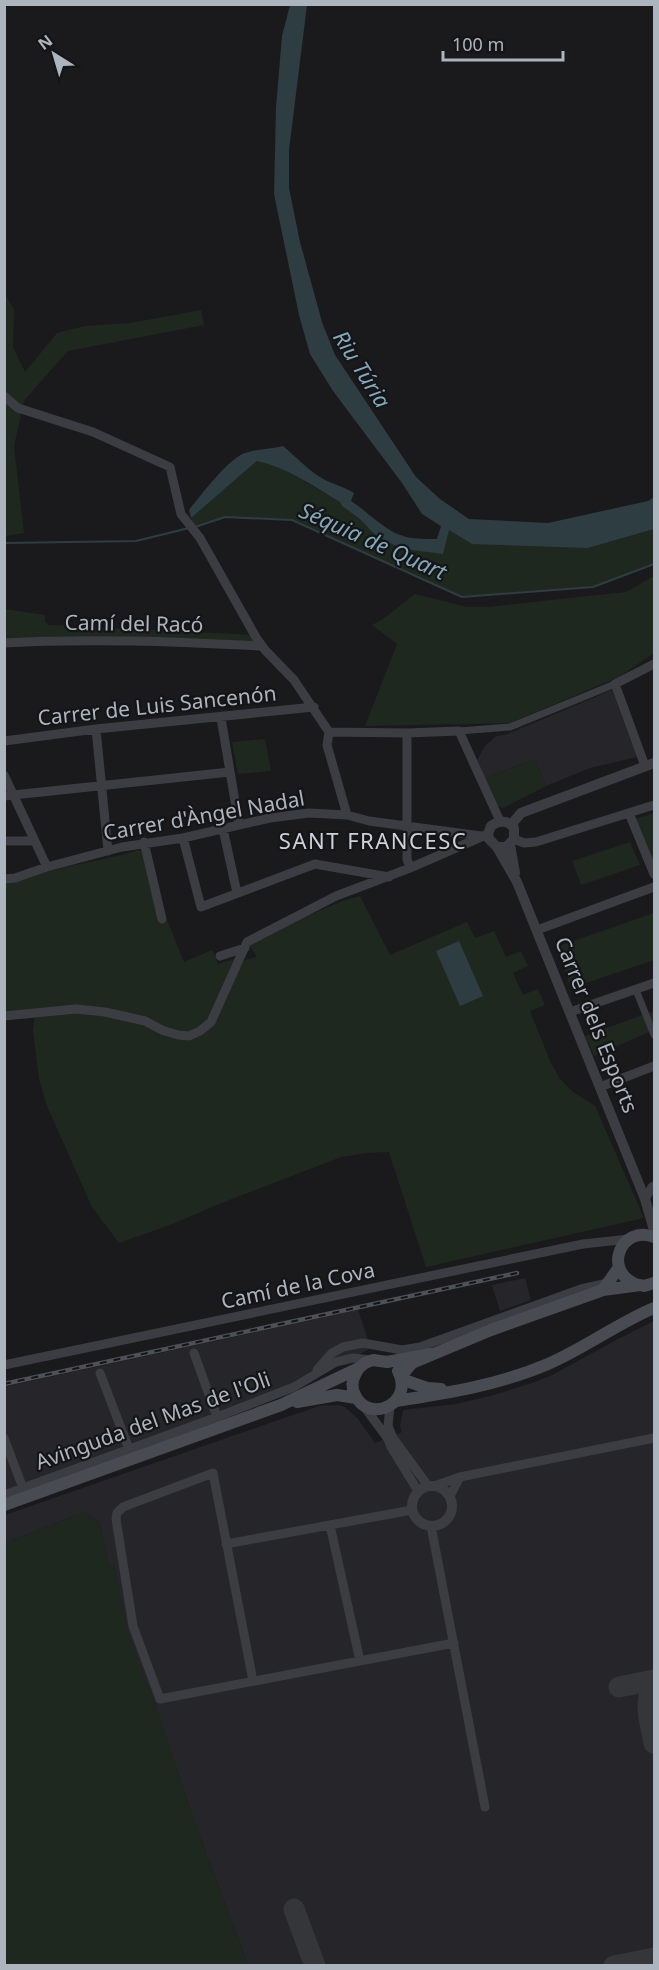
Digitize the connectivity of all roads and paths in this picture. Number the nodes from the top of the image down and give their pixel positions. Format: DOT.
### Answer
graph roads {
  1 [pos="4,396"];
  2 [pos="4,643"];
  3 [pos="262,646"];
  4 [pos="654,664"];
  5 [pos="615,684"];
  6 [pos="314,707"];
  7 [pos="220,717"];
  8 [pos="96,729"];
  9 [pos="459,731"];
  10 [pos="329,732"];
  11 [pos="407,733"];
  12 [pos="4,741"];
  13 [pos="650,764"];
  14 [pos="230,771"];
  15 [pos="4,775"];
  16 [pos="102,786"];
  17 [pos="9,796"];
  18 [pos="654,805"];
  19 [pos="628,813"];
  20 [pos="347,814"];
  21 [pos="506,823"];
  22 [pos="239,825"];
  23 [pos="408,826"];
  24 [pos="223,829"];
  25 [pos="486,835"];
  26 [pos="183,838"];
  27 [pos="4,841"];
  28 [pos="34,841"];
  29 [pos="144,842"];
  30 [pos="512,842"];
  31 [pos="497,847"];
  32 [pos="108,851"];
  33 [pos="47,867"];
  34 [pos="411,868"];
  35 [pos="654,874"];
  36 [pos="389,877"];
  37 [pos="4,879"];
  38 [pos="517,882"];
  39 [pos="654,887"];
  40 [pos="237,893"];
  41 [pos="162,919"];
  42 [pos="537,930"];
  43 [pos="246,945"];
  44 [pos="220,956"];
  45 [pos="654,983"];
  46 [pos="636,990"];
  47 [pos="570,1012"];
  48 [pos="4,1016"];
  49 [pos="654,1035"];
  50 [pos="654,1066"];
  51 [pos="600,1087"];
  52 [pos="654,1186"];
  53 [pos="645,1199"];
  54 [pos="650,1217"];
  55 [pos="654,1230"];
  56 [pos="648,1236"];
  57 [pos="629,1239"];
  58 [pos="600,1243"];
  59 [pos="619,1262"];
  60 [pos="654,1283"];
  61 [pos="640,1285"];
  62 [pos="605,1287"];
  63 [pos="654,1308"];
  64 [pos="194,1353"];
  65 [pos="431,1354"];
  66 [pos="373,1360"];
  67 [pos="387,1362"];
  68 [pos="4,1365"];
  69 [pos="358,1368"];
  70 [pos="100,1373"];
  71 [pos="311,1377"];
  72 [pos="401,1378"];
  73 [pos="464,1391"];
  74 [pos="359,1401"];
  75 [pos="393,1403"];
  76 [pos="281,1405"];
  77 [pos="217,1417"];
  78 [pos="4,1438"];
  79 [pos="654,1438"];
  80 [pos="129,1449"];
  81 [pos="460,1477"];
  82 [pos="427,1487"];
  83 [pos="23,1488"];
  84 [pos="4,1494"];
  85 [pos="450,1496"];
  86 [pos="4,1505"];
  87 [pos="412,1510"];
  88 [pos="330,1525"];
  89 [pos="431,1526"];
  90 [pos="226,1544"];
  91 [pos="454,1643"];
  92 [pos="360,1661"];
  93 [pos="253,1681"];
  94 [pos="484,1807"];
  1 -- 3 [label="street"];
  2 -- 3 [label="street, Camí del Racó"];
  3 -- 6 [label="street"];
  4 -- 5 [label="street"];
  5 -- 9 [label="street"];
  5 -- 13 [label="street"];
  6 -- 7 [label="street, Carrer de Luis Sancenón"];
  6 -- 10 [label="street"];
  7 -- 8 [label="street, Carrer de Luis Sancenón"];
  7 -- 14 [label="street"];
  8 -- 12 [label="street, Carrer de Luis Sancenón"];
  8 -- 16 [label="street"];
  9 -- 11 [label="street"];
  9 -- 21 [label="street"];
  10 -- 11 [label="street"];
  10 -- 20 [label="street"];
  11 -- 23 [label="street"];
  13 -- 21 [label="street"];
  14 -- 16 [label="street"];
  14 -- 22 [label="street"];
  15 -- 17 [label="street"];
  16 -- 17 [label="street"];
  16 -- 32 [label="street"];
  17 -- 28 [label="street"];
  18 -- 19 [label="street"];
  19 -- 30 [label="street"];
  19 -- 35 [label="street"];
  20 -- 22 [label="street, Carrer d'Àngel Nadal"];
  20 -- 23 [label="street, Carrer d'Àngel Nadal"];
  21 -- 25 [label="street"];
  21 -- 30 [label="street"];
  22 -- 24 [label="street, Carrer d'Àngel Nadal"];
  23 -- 25 [label="street, Carrer d'Àngel Nadal"];
  23 -- 34 [label="street"];
  24 -- 26 [label="street, Carrer d'Àngel Nadal"];
  24 -- 40 [label="street"];
  25 -- 31 [label="street"];
  25 -- 34 [label="street"];
  26 -- 29 [label="street, Carrer d'Àngel Nadal"];
  26 -- 40 [label="street"];
  27 -- 28 [label="street"];
  28 -- 33 [label="street"];
  29 -- 32 [label="street, Carrer d'Àngel Nadal"];
  29 -- 41 [label="street"];
  30 -- 31 [label="street"];
  30 -- 38 [label="street, Carrer dels Esports"];
  31 -- 38 [label="street, Carrer dels Esports"];
  32 -- 33 [label="street, Carrer d'Àngel Nadal"];
  33 -- 37 [label="street, Carrer d'Àngel Nadal"];
  34 -- 36 [label="street"];
  36 -- 40 [label="street"];
  36 -- 43 [label="street"];
  38 -- 42 [label="street, Carrer dels Esports"];
  39 -- 42 [label="street"];
  42 -- 47 [label="street, Carrer dels Esports"];
  43 -- 44 [label="street"];
  43 -- 48 [label="street"];
  45 -- 46 [label="street"];
  46 -- 47 [label="street"];
  46 -- 49 [label="street"];
  47 -- 51 [label="street, Carrer dels Esports"];
  50 -- 51 [label="street"];
  51 -- 53 [label="street, Carrer dels Esports"];
  52 -- 53 [label="street"];
  53 -- 54 [label="street, Carrer dels Esports"];
  54 -- 55 [label="street, Carrer dels Esports"];
  54 -- 56 [label="street"];
  56 -- 57 [label="main road"];
  57 -- 58 [label="street, Camí de la Cova"];
  57 -- 59 [label="main road"];
  58 -- 59 [label="street"];
  58 -- 68 [label="street, Camí de la Cova"];
  59 -- 61 [label="main road"];
  59 -- 62 [label="main road"];
  60 -- 61 [label="main road"];
  61 -- 62 [label="main road"];
  62 -- 65 [label="main road"];
  62 -- 71 [label="street, Avinguda del Mas de l'Oli"];
  63 -- 73 [label="main road"];
  64 -- 77 [label="street"];
  65 -- 67 [label="main road"];
  65 -- 72 [label="main road"];
  66 -- 67 [label="main road"];
  66 -- 69 [label="main road"];
  66 -- 71 [label="street, Avinguda del Mas de l'Oli"];
  67 -- 72 [label="main road"];
  69 -- 74 [label="main road"];
  69 -- 76 [label="main road"];
  70 -- 80 [label="street"];
  71 -- 77 [label="street, Avinguda del Mas de l'Oli"];
  72 -- 73 [label="main road"];
  72 -- 75 [label="main road"];
  73 -- 75 [label="main road"];
  74 -- 75 [label="main road"];
  74 -- 76 [label="main road"];
  74 -- 82 [label="street"];
  75 -- 82 [label="street"];
  76 -- 86 [label="main road"];
  77 -- 80 [label="street, Avinguda del Mas de l'Oli"];
  78 -- 83 [label="street"];
  79 -- 81 [label="street"];
  80 -- 83 [label="street, Avinguda del Mas de l'Oli"];
  81 -- 82 [label="street"];
  81 -- 85 [label="street"];
  82 -- 85 [label="street"];
  82 -- 87 [label="street"];
  83 -- 84 [label="street, Avinguda del Mas de l'Oli"];
  85 -- 89 [label="street"];
  87 -- 88 [label="street"];
  87 -- 89 [label="street"];
  88 -- 90 [label="street"];
  88 -- 92 [label="street"];
  89 -- 91 [label="street"];
  90 -- 93 [label="street"];
  90 -- 93 [label="street"];
  91 -- 92 [label="street"];
  91 -- 94 [label="street"];
  92 -- 93 [label="street"];
}
